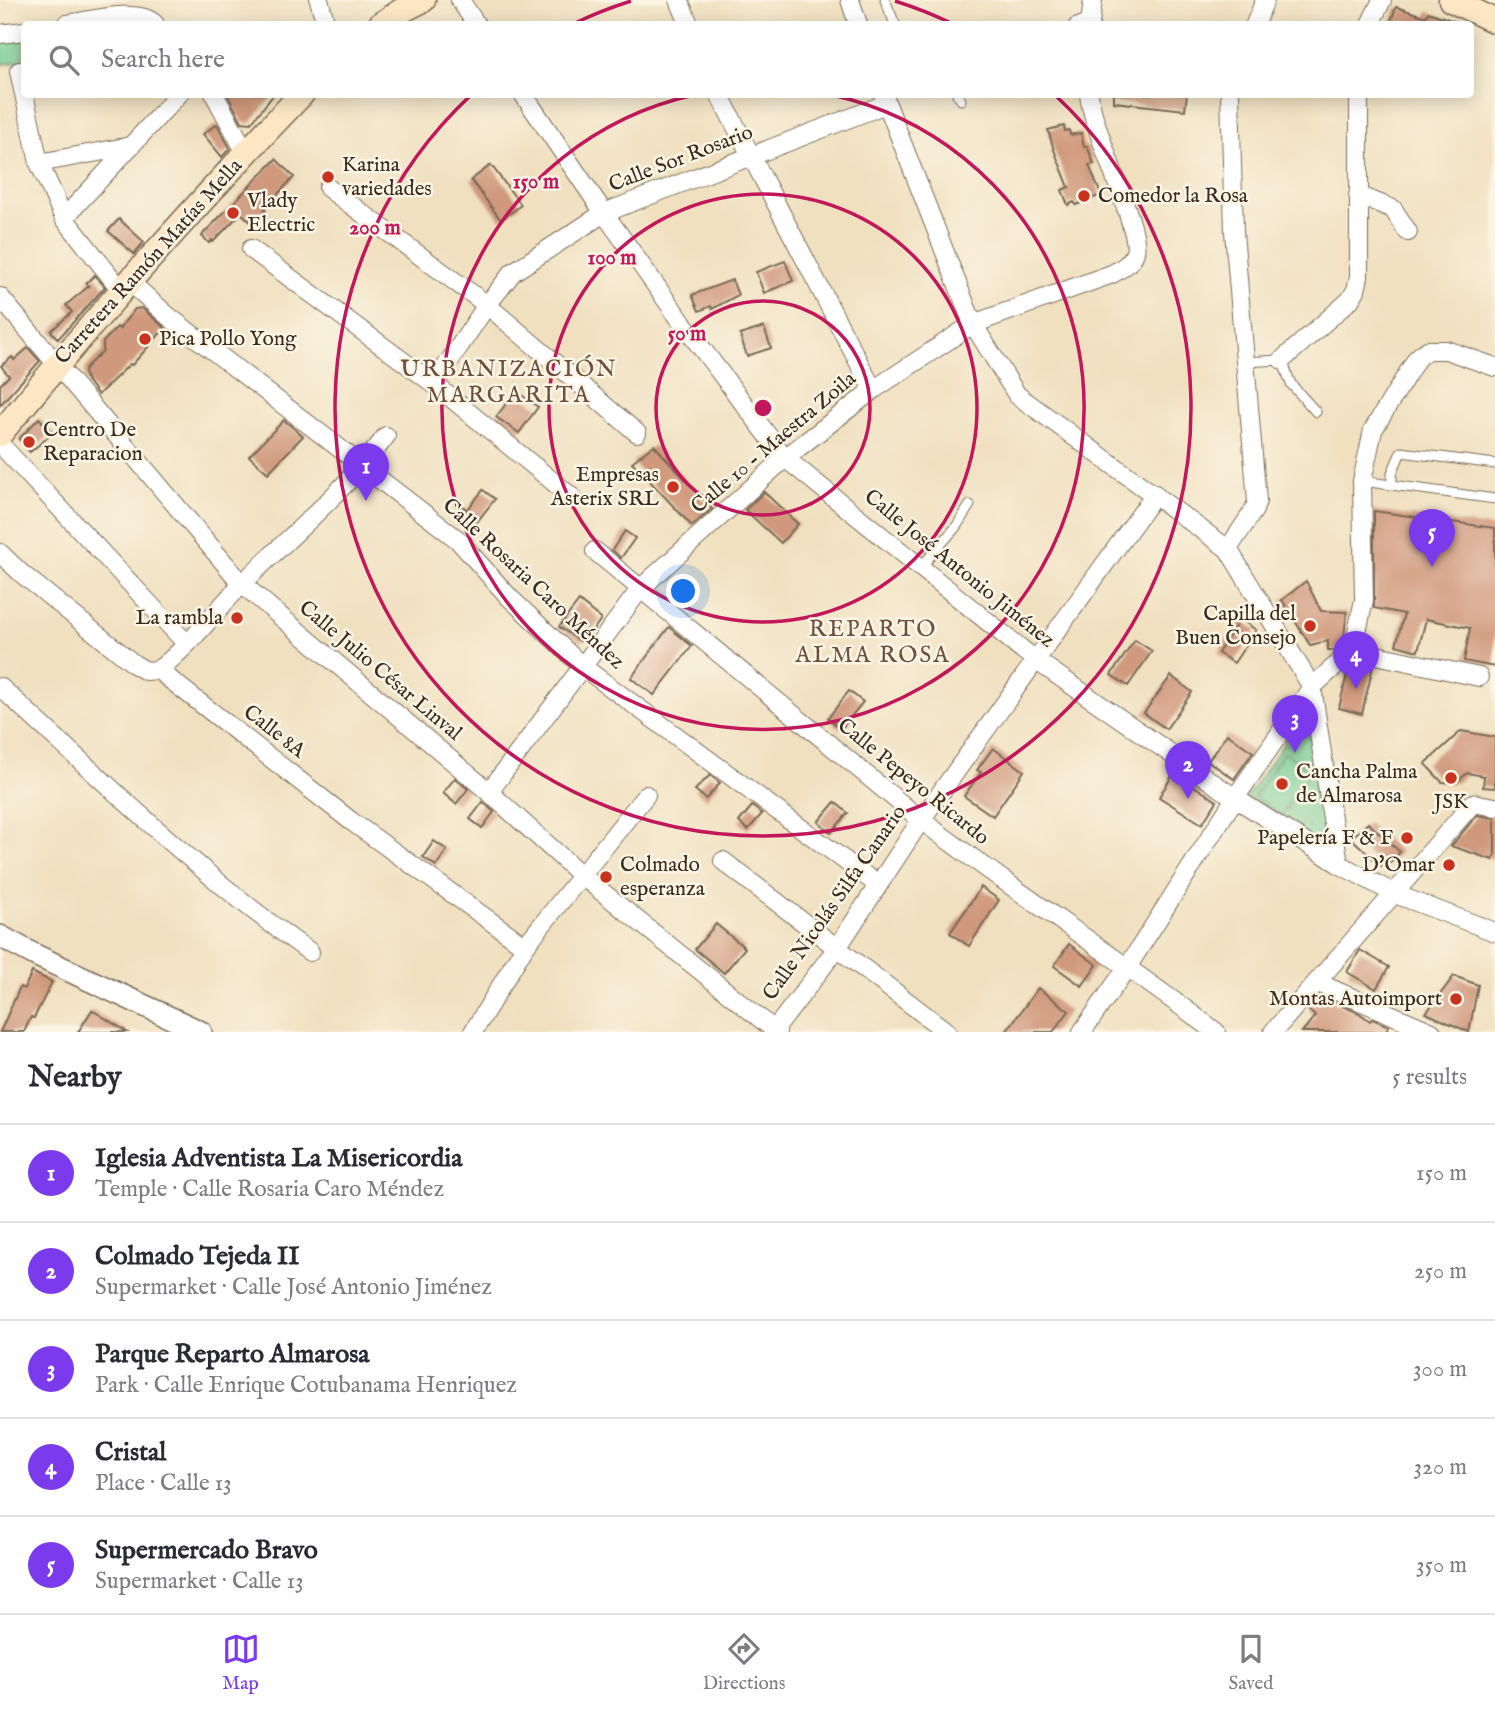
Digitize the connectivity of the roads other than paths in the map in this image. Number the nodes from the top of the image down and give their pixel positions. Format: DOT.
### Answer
graph roads {
  1 [pos="319,0"];
  2 [pos="423,0"];
  3 [pos="460,0"];
  4 [pos="679,0"];
  5 [pos="850,0"];
  6 [pos="885,0"];
  7 [pos="1265,0"];
  8 [pos="1382,0"];
  9 [pos="1451,0"];
  10 [pos="88,21"];
  11 [pos="152,21"];
  12 [pos="325,21"];
  13 [pos="385,21"];
  14 [pos="474,21"];
  15 [pos="689,21"];
  16 [pos="857,21"];
  17 [pos="894,21"];
  18 [pos="1256,21"];
  19 [pos="1372,21"];
  20 [pos="1495,21"];
  21 [pos="21,31"];
  22 [pos="0,34"];
  23 [pos="21,71"];
  24 [pos="0,74"];
  25 [pos="27,98"];
  26 [pos="175,98"];
  27 [pos="216,98"];
  28 [pos="298,98"];
  29 [pos="526,98"];
  30 [pos="721,98"];
  31 [pos="1090,98"];
  32 [pos="1230,98"];
  33 [pos="1359,98"];
  34 [pos="884,99"];
  35 [pos="131,146"];
  36 [pos="246,152"];
  37 [pos="749,156"];
  38 [pos="40,163"];
  39 [pos="328,188"];
  40 [pos="1358,195"];
  41 [pos="604,214"];
  42 [pos="64,218"];
  43 [pos="1408,232"];
  44 [pos="251,249"];
  45 [pos="126,287"];
  46 [pos="1,300"];
  47 [pos="487,305"];
  48 [pos="974,324"];
  49 [pos="1282,360"];
  50 [pos="1243,362"];
  51 [pos="57,365"];
  52 [pos="1495,367"];
  53 [pos="434,384"];
  54 [pos="873,390"];
  55 [pos="1316,412"];
  56 [pos="637,433"];
  57 [pos="0,434"];
  58 [pos="386,436"];
  59 [pos="0,444"];
  60 [pos="785,458"];
  61 [pos="1495,464"];
  62 [pos="363,466"];
  63 [pos="1362,481"];
  64 [pos="1392,484"];
  65 [pos="1155,494"];
  66 [pos="573,498"];
  67 [pos="1495,499"];
  68 [pos="970,505"];
  69 [pos="1228,549"];
  70 [pos="595,551"];
  71 [pos="0,553"];
  72 [pos="920,568"];
  73 [pos="242,584"];
  74 [pos="641,588"];
  75 [pos="186,643"];
  76 [pos="1353,650"];
  77 [pos="1034,659"];
  78 [pos="583,667"];
  79 [pos="158,670"];
  80 [pos="1479,677"];
  81 [pos="0,687"];
  82 [pos="1312,687"];
  83 [pos="489,792"];
  84 [pos="646,795"];
  85 [pos="1236,798"];
  86 [pos="1495,807"];
  87 [pos="920,820"];
  88 [pos="723,861"];
  89 [pos="1339,864"];
  90 [pos="581,875"];
  91 [pos="878,885"];
  92 [pos="1395,894"];
  93 [pos="1495,932"];
  94 [pos="0,936"];
  95 [pos="525,946"];
  96 [pos="836,948"];
  97 [pos="310,953"];
  98 [pos="1128,966"];
  99 [pos="1318,984"];
  100 [pos="193,1030"];
  101 [pos="775,1031"];
  102 [pos="473,1032"];
  103 [pos="947,1032"];
  104 [pos="1082,1032"];
  105 [pos="1216,1032"];
  106 [pos="1273,1032"];
  107 [pos="1432,1032"];
  1 -- 12 [label="street"];
  2 -- 13 [label="main road"];
  3 -- 14 [label="street"];
  4 -- 15 [label="street"];
  5 -- 16 [label="street"];
  6 -- 17 [label="lane"];
  7 -- 18 [label="street"];
  8 -- 19 [label="street"];
  9 -- 20 [label="main road"];
  10 -- 11 [label="street"];
  21 -- 22 [label="street"];
  23 -- 24 [label="street"];
  25 -- 38 [label="street, Calle Rosaria Caro Méndez"];
  26 -- 35 [label="street"];
  27 -- 36 [label="street"];
  28 -- 36 [label="main road, Carretera Ramón Matías Mella"];
  29 -- 41 [label="street, Calle José Antonio Jiménez"];
  30 -- 37 [label="street"];
  31 -- 48 [label="street, Calle 10 - Maestra Zoila"];
  32 -- 50 [label="street"];
  33 -- 40 [label="street"];
  34 -- 37 [label="street, Calle Sor Rosario"];
  34 -- 48 [label="street"];
  35 -- 38 [label="street"];
  35 -- 42 [label="street"];
  36 -- 45 [label="main road, Carretera Ramón Matías Mella"];
  37 -- 41 [label="street, Calle Sor Rosario"];
  37 -- 54 [label="street"];
  38 -- 42 [label="street, Calle Rosaria Caro Méndez"];
  39 -- 47 [label="street"];
  40 -- 43 [label="street"];
  40 -- 49 [label="street"];
  41 -- 47 [label="street, Calle Sor Rosario"];
  41 -- 60 [label="street, Calle José Antonio Jiménez"];
  42 -- 45 [label="street, Calle Rosaria Caro Méndez"];
  44 -- 53 [label="street"];
  45 -- 51 [label="main road, Carretera Ramón Matías Mella"];
  45 -- 62 [label="street, Calle Rosaria Caro Méndez"];
  46 -- 51 [label="street, Calle Julio César Linval"];
  47 -- 53 [label="street, Calle Sor Rosario"];
  47 -- 56 [label="street"];
  48 -- 54 [label="street, Calle 10 - Maestra Zoila"];
  48 -- 65 [label="street"];
  49 -- 50 [label="lane"];
  49 -- 55 [label="lane"];
  50 -- 69 [label="street"];
  51 -- 57 [label="main road, Carretera Ramón Matías Mella"];
  51 -- 73 [label="street, Calle Julio César Linval"];
  52 -- 63 [label="street"];
  53 -- 66 [label="street"];
  54 -- 60 [label="street, Calle 10 - Maestra Zoila"];
  58 -- 62 [label="street"];
  59 -- 75 [label="street"];
  60 -- 72 [label="street, Calle José Antonio Jiménez"];
  60 -- 74 [label="street, Calle 10 - Maestra Zoila"];
  61 -- 64 [label="lane"];
  62 -- 73 [label="street"];
  62 -- 78 [label="street, Calle Rosaria Caro Méndez"];
  63 -- 64 [label="lane"];
  63 -- 76 [label="street"];
  64 -- 67 [label="lane"];
  65 -- 69 [label="street"];
  65 -- 77 [label="street, Calle Nicolás Silfa Canario"];
  68 -- 72 [label="lane"];
  69 -- 82 [label="street"];
  70 -- 74 [label="street, Calle Pepeyo Ricardo"];
  71 -- 79 [label="street, Calle 8A"];
  72 -- 77 [label="street, Calle José Antonio Jiménez"];
  73 -- 75 [label="street"];
  73 -- 83 [label="street, Calle Julio César Linval"];
  74 -- 78 [label="street, Calle 10 - Maestra Zoila"];
  74 -- 87 [label="street, Calle Pepeyo Ricardo"];
  75 -- 79 [label="street"];
  76 -- 80 [label="street"];
  76 -- 82 [label="street"];
  77 -- 85 [label="street, Calle José Antonio Jiménez"];
  77 -- 87 [label="street, Calle Nicolás Silfa Canario"];
  78 -- 83 [label="street, Calle 10 - Maestra Zoila"];
  78 -- 91 [label="street, Calle Rosaria Caro Méndez"];
  79 -- 95 [label="street, Calle 8A"];
  81 -- 97 [label="street"];
  82 -- 85 [label="street"];
  82 -- 89 [label="street"];
  83 -- 90 [label="street, Calle Julio César Linval"];
  84 -- 90 [label="street"];
  85 -- 89 [label="street, Calle José Antonio Jiménez"];
  85 -- 98 [label="street"];
  86 -- 92 [label="street"];
  87 -- 91 [label="street, Calle Nicolás Silfa Canario"];
  87 -- 98 [label="street, Calle Pepeyo Ricardo"];
  88 -- 96 [label="street"];
  89 -- 92 [label="street, Calle José Antonio Jiménez"];
  90 -- 95 [label="street"];
  90 -- 101 [label="street, Calle Julio César Linval"];
  91 -- 96 [label="street, Calle Nicolás Silfa Canario"];
  92 -- 93 [label="street, Calle José Antonio Jiménez"];
  92 -- 99 [label="street"];
  94 -- 100 [label="street"];
  95 -- 102 [label="street"];
  96 -- 101 [label="street, Calle Nicolás Silfa Canario"];
  96 -- 103 [label="street"];
  98 -- 104 [label="street"];
  98 -- 105 [label="street, Calle Pepeyo Ricardo"];
  99 -- 106 [label="street"];
  99 -- 107 [label="street"];
}
